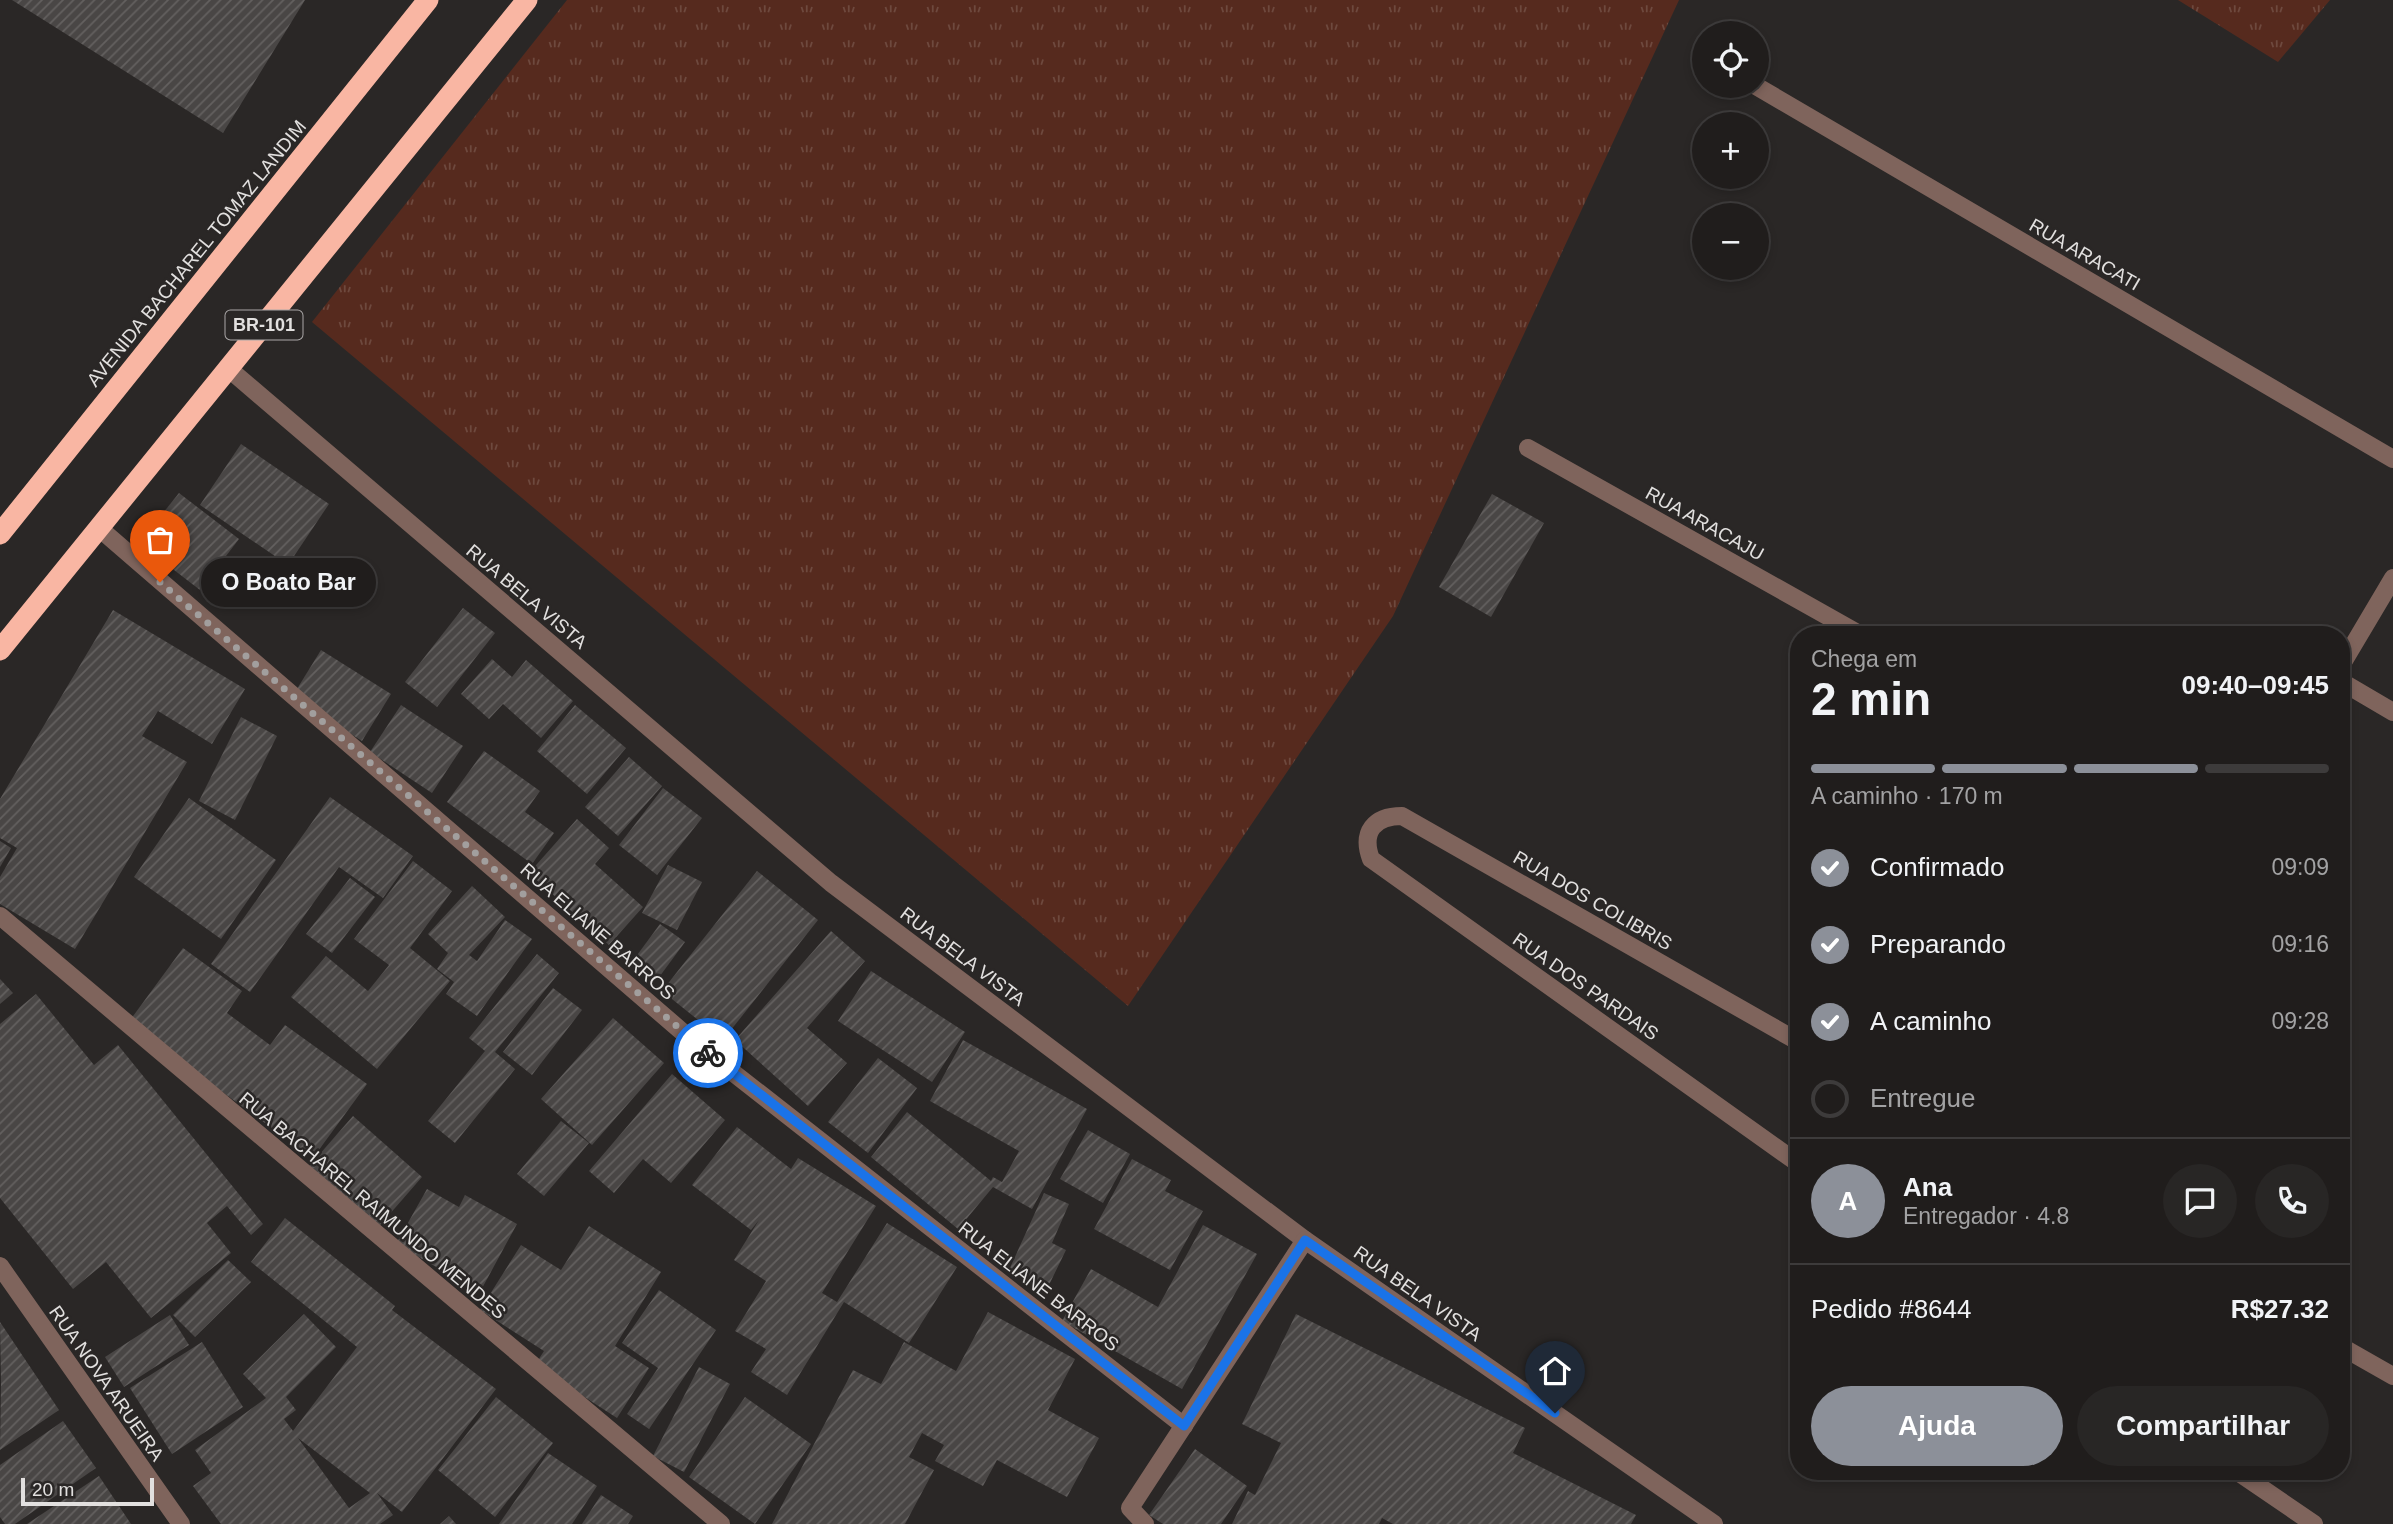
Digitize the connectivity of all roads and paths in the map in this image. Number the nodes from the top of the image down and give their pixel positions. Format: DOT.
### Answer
graph roads {
  1 [pos="428,0"];
  2 [pos="527,0"];
  3 [pos="1769,94"];
  4 [pos="229,369"];
  5 [pos="1528,447"];
  6 [pos="2393,459"];
  7 [pos="99,528"];
  8 [pos="0,534"];
  9 [pos="2393,578"];
  10 [pos="1845,626"];
  11 [pos="0,650"];
  12 [pos="2350,651"];
  13 [pos="2350,687"];
  14 [pos="2393,712"];
  15 [pos="1368,832"];
  16 [pos="0,916"];
  17 [pos="1790,1037"];
  18 [pos="1790,1158"];
  19 [pos="1305,1240"];
  20 [pos="0,1266"];
  21 [pos="2350,1352"];
  22 [pos="2393,1376"];
  23 [pos="1184,1426"];
  24 [pos="2250,1480"];
  25 [pos="181,1524"];
  26 [pos="721,1524"];
  27 [pos="1144,1524"];
  28 [pos="1714,1524"];
  29 [pos="2314,1524"];
  1 -- 8 [label="highway, AVENIDA BACHAREL TOMAZ LANDIM"];
  2 -- 4 [label="highway, BR-101"];
  3 -- 6 [label="street, RUA ARACATI"];
  4 -- 7 [label="highway, BR-101"];
  4 -- 19 [label="street, RUA BELA VISTA"];
  5 -- 10 [label="street, RUA ARACAJU"];
  7 -- 11 [label="highway, BR-101"];
  7 -- 23 [label="street, RUA ELIANE BARROS"];
  9 -- 12 [label="street"];
  13 -- 14 [label="street"];
  15 -- 17 [label="street, RUA DOS COLIBRIS"];
  15 -- 18 [label="street, RUA DOS PARDAIS"];
  16 -- 26 [label="street, RUA BACHAREL RAIMUNDO MENDES"];
  19 -- 23 [label="street"];
  19 -- 28 [label="street, RUA BELA VISTA"];
  20 -- 25 [label="street, RUA NOVA ARUEIRA"];
  21 -- 22 [label="street"];
  23 -- 27 [label="street"];
  24 -- 29 [label="street"];
}
